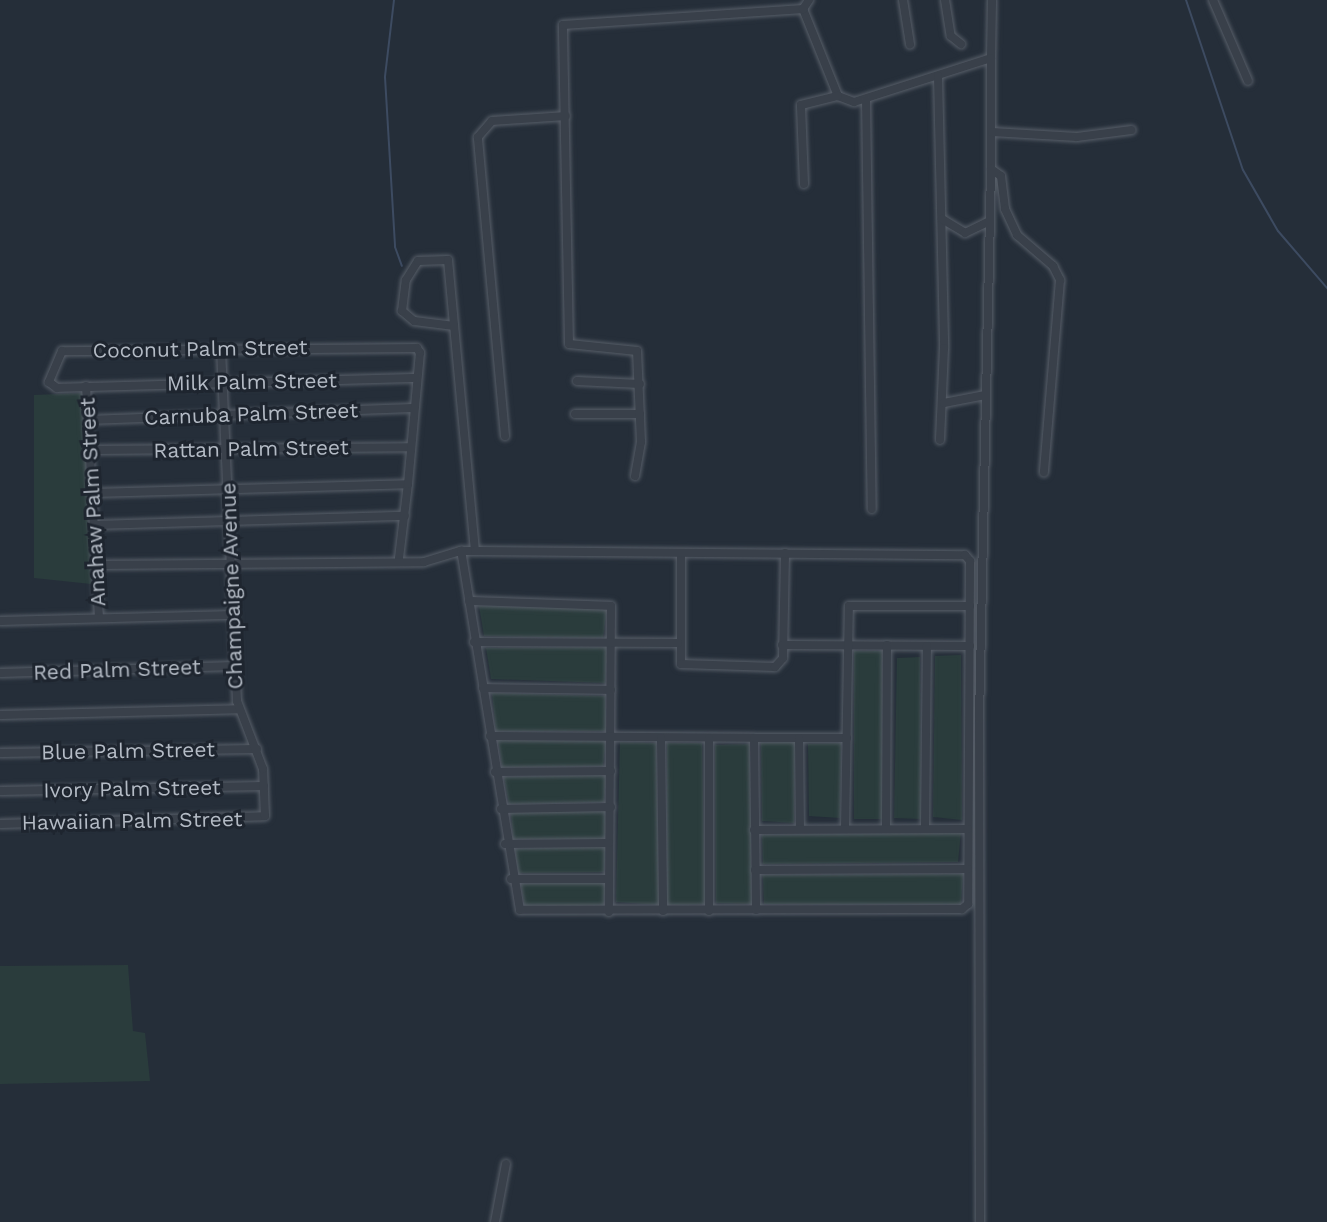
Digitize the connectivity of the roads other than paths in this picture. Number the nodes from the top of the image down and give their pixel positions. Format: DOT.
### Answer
graph roads {
  1 [pos="809,0"];
  2 [pos="903,0"];
  3 [pos="945,0"];
  4 [pos="992,0"];
  5 [pos="1213,0"];
  6 [pos="803,9"];
  7 [pos="910,44"];
  8 [pos="961,44"];
  9 [pos="991,58"];
  10 [pos="938,76"];
  11 [pos="1248,81"];
  12 [pos="838,96"];
  13 [pos="866,99"];
  14 [pos="566,116"];
  15 [pos="1132,130"];
  16 [pos="992,132"];
  17 [pos="991,169"];
  18 [pos="804,184"];
  19 [pos="942,219"];
  20 [pos="988,222"];
  21 [pos="454,326"];
  22 [pos="221,349"];
  23 [pos="417,378"];
  24 [pos="577,381"];
  25 [pos="224,382"];
  26 [pos="640,384"];
  27 [pos="86,386"];
  28 [pos="985,395"];
  29 [pos="944,403"];
  30 [pos="413,408"];
  31 [pos="575,414"];
  32 [pos="640,414"];
  33 [pos="226,415"];
  34 [pos="88,420"];
  35 [pos="505,436"];
  36 [pos="940,440"];
  37 [pos="411,447"];
  38 [pos="91,450"];
  39 [pos="228,451"];
  40 [pos="1044,472"];
  41 [pos="635,477"];
  42 [pos="408,484"];
  43 [pos="226,485"];
  44 [pos="93,492"];
  45 [pos="872,509"];
  46 [pos="405,516"];
  47 [pos="229,521"];
  48 [pos="94,525"];
  49 [pos="475,550"];
  50 [pos="461,551"];
  51 [pos="681,553"];
  52 [pos="785,553"];
  53 [pos="399,558"];
  54 [pos="232,561"];
  55 [pos="96,565"];
  56 [pos="469,601"];
  57 [pos="970,606"];
  58 [pos="234,615"];
  59 [pos="99,617"];
  60 [pos="0,621"];
  61 [pos="474,642"];
  62 [pos="611,642"];
  63 [pos="678,643"];
  64 [pos="848,644"];
  65 [pos="782,645"];
  66 [pos="887,645"];
  67 [pos="927,646"];
  68 [pos="970,646"];
  69 [pos="235,666"];
  70 [pos="0,673"];
  71 [pos="483,688"];
  72 [pos="611,690"];
  73 [pos="239,708"];
  74 [pos="0,715"];
  75 [pos="490,736"];
  76 [pos="611,737"];
  77 [pos="661,738"];
  78 [pos="709,738"];
  79 [pos="754,738"];
  80 [pos="799,738"];
  81 [pos="847,738"];
  82 [pos="257,749"];
  83 [pos="0,753"];
  84 [pos="611,771"];
  85 [pos="495,772"];
  86 [pos="264,786"];
  87 [pos="0,791"];
  88 [pos="611,807"];
  89 [pos="501,809"];
  90 [pos="263,818"];
  91 [pos="0,824"];
  92 [pos="845,828"];
  93 [pos="886,828"];
  94 [pos="925,828"];
  95 [pos="800,829"];
  96 [pos="968,829"];
  97 [pos="754,830"];
  98 [pos="609,843"];
  99 [pos="505,844"];
  100 [pos="968,869"];
  101 [pos="756,870"];
  102 [pos="511,879"];
  103 [pos="609,879"];
  104 [pos="756,910"];
  105 [pos="663,911"];
  106 [pos="710,911"];
  107 [pos="609,912"];
  108 [pos="506,1164"];
  109 [pos="495,1222"];
  110 [pos="980,1222"];
  1 -- 6 [label="street"];
  2 -- 7 [label="street"];
  3 -- 8 [label="street"];
  4 -- 9 [label="street"];
  5 -- 11 [label="street"];
  6 -- 12 [label="street"];
  6 -- 14 [label="street"];
  9 -- 10 [label="street"];
  9 -- 16 [label="street"];
  10 -- 13 [label="street"];
  10 -- 19 [label="street"];
  12 -- 13 [label="street"];
  12 -- 18 [label="street"];
  13 -- 45 [label="street"];
  14 -- 26 [label="street"];
  14 -- 35 [label="street"];
  15 -- 16 [label="street"];
  16 -- 17 [label="street"];
  17 -- 20 [label="street"];
  17 -- 40 [label="street"];
  19 -- 20 [label="street"];
  19 -- 29 [label="street"];
  20 -- 28 [label="street"];
  21 -- 21 [label="street"];
  21 -- 49 [label="street"];
  22 -- 23 [label="street, Coconut Palm Street"];
  22 -- 25 [label="street, Champaigne Avenue"];
  22 -- 27 [label="street, Coconut Palm Street"];
  23 -- 25 [label="street, Milk Palm Street"];
  23 -- 30 [label="street"];
  24 -- 26 [label="street"];
  25 -- 27 [label="street, Milk Palm Street"];
  25 -- 33 [label="street, Champaigne Avenue"];
  26 -- 32 [label="street"];
  27 -- 34 [label="street, Anahaw Palm Street"];
  28 -- 29 [label="street"];
  28 -- 110 [label="street"];
  29 -- 36 [label="street"];
  30 -- 33 [label="street, Carnuba Palm Street"];
  30 -- 37 [label="street"];
  31 -- 32 [label="street"];
  32 -- 41 [label="street"];
  33 -- 34 [label="street, Carnuba Palm Street"];
  33 -- 39 [label="street, Champaigne Avenue"];
  34 -- 38 [label="street, Anahaw Palm Street"];
  37 -- 39 [label="street, Rattan Palm Street"];
  37 -- 42 [label="street"];
  38 -- 39 [label="street, Rattan Palm Street"];
  38 -- 44 [label="street, Anahaw Palm Street"];
  39 -- 43 [label="street, Champaigne Avenue"];
  42 -- 43 [label="street"];
  42 -- 46 [label="street"];
  43 -- 44 [label="street"];
  43 -- 47 [label="street, Champaigne Avenue"];
  44 -- 48 [label="street, Anahaw Palm Street"];
  46 -- 47 [label="street"];
  46 -- 53 [label="street"];
  47 -- 48 [label="street"];
  47 -- 54 [label="street, Champaigne Avenue"];
  48 -- 55 [label="street, Anahaw Palm Street"];
  49 -- 50 [label="street"];
  49 -- 51 [label="street"];
  50 -- 53 [label="street"];
  50 -- 56 [label="street"];
  51 -- 52 [label="street"];
  51 -- 63 [label="street"];
  52 -- 57 [label="street"];
  52 -- 65 [label="street"];
  53 -- 54 [label="street"];
  54 -- 55 [label="street"];
  54 -- 58 [label="street, Champaigne Avenue"];
  55 -- 59 [label="street, Anahaw Palm Street"];
  56 -- 61 [label="street"];
  56 -- 62 [label="street"];
  57 -- 64 [label="street"];
  57 -- 68 [label="street"];
  58 -- 59 [label="street"];
  58 -- 69 [label="street, Champaigne Avenue"];
  59 -- 60 [label="street"];
  61 -- 62 [label="street"];
  61 -- 71 [label="street"];
  62 -- 63 [label="street"];
  62 -- 72 [label="street"];
  63 -- 65 [label="street"];
  64 -- 65 [label="street"];
  64 -- 66 [label="street"];
  64 -- 81 [label="street"];
  66 -- 67 [label="street"];
  66 -- 93 [label="street"];
  67 -- 68 [label="street"];
  67 -- 94 [label="street"];
  68 -- 96 [label="street"];
  69 -- 70 [label="street, Red Palm Street"];
  69 -- 73 [label="street, Champaigne Avenue"];
  71 -- 72 [label="street"];
  71 -- 75 [label="street"];
  72 -- 76 [label="street"];
  73 -- 74 [label="street"];
  73 -- 82 [label="street, Champaigne Avenue"];
  75 -- 76 [label="street"];
  75 -- 85 [label="street"];
  76 -- 77 [label="street"];
  76 -- 84 [label="street"];
  77 -- 78 [label="street"];
  77 -- 105 [label="street"];
  78 -- 79 [label="street"];
  78 -- 106 [label="street"];
  79 -- 80 [label="street"];
  79 -- 97 [label="street"];
  80 -- 81 [label="street"];
  80 -- 95 [label="street"];
  81 -- 92 [label="street"];
  82 -- 83 [label="street, Blue Palm Street"];
  82 -- 86 [label="street, Champaigne Avenue"];
  84 -- 85 [label="street"];
  84 -- 88 [label="street"];
  85 -- 89 [label="street"];
  86 -- 87 [label="street, Ivory Palm Street"];
  86 -- 90 [label="street, Champaigne Avenue"];
  88 -- 89 [label="street"];
  88 -- 98 [label="street"];
  89 -- 99 [label="street"];
  90 -- 91 [label="street, Hawaiian Palm Street"];
  92 -- 93 [label="street"];
  92 -- 95 [label="street"];
  93 -- 94 [label="street"];
  94 -- 96 [label="street"];
  95 -- 97 [label="street"];
  96 -- 100 [label="street"];
  97 -- 101 [label="street"];
  98 -- 99 [label="street"];
  98 -- 103 [label="street"];
  99 -- 102 [label="street"];
  100 -- 101 [label="street"];
  100 -- 104 [label="street"];
  101 -- 104 [label="street"];
  102 -- 103 [label="street"];
  102 -- 107 [label="street"];
  103 -- 107 [label="street"];
  104 -- 106 [label="street"];
  105 -- 106 [label="street"];
  105 -- 107 [label="street"];
  108 -- 109 [label="street"];
}
